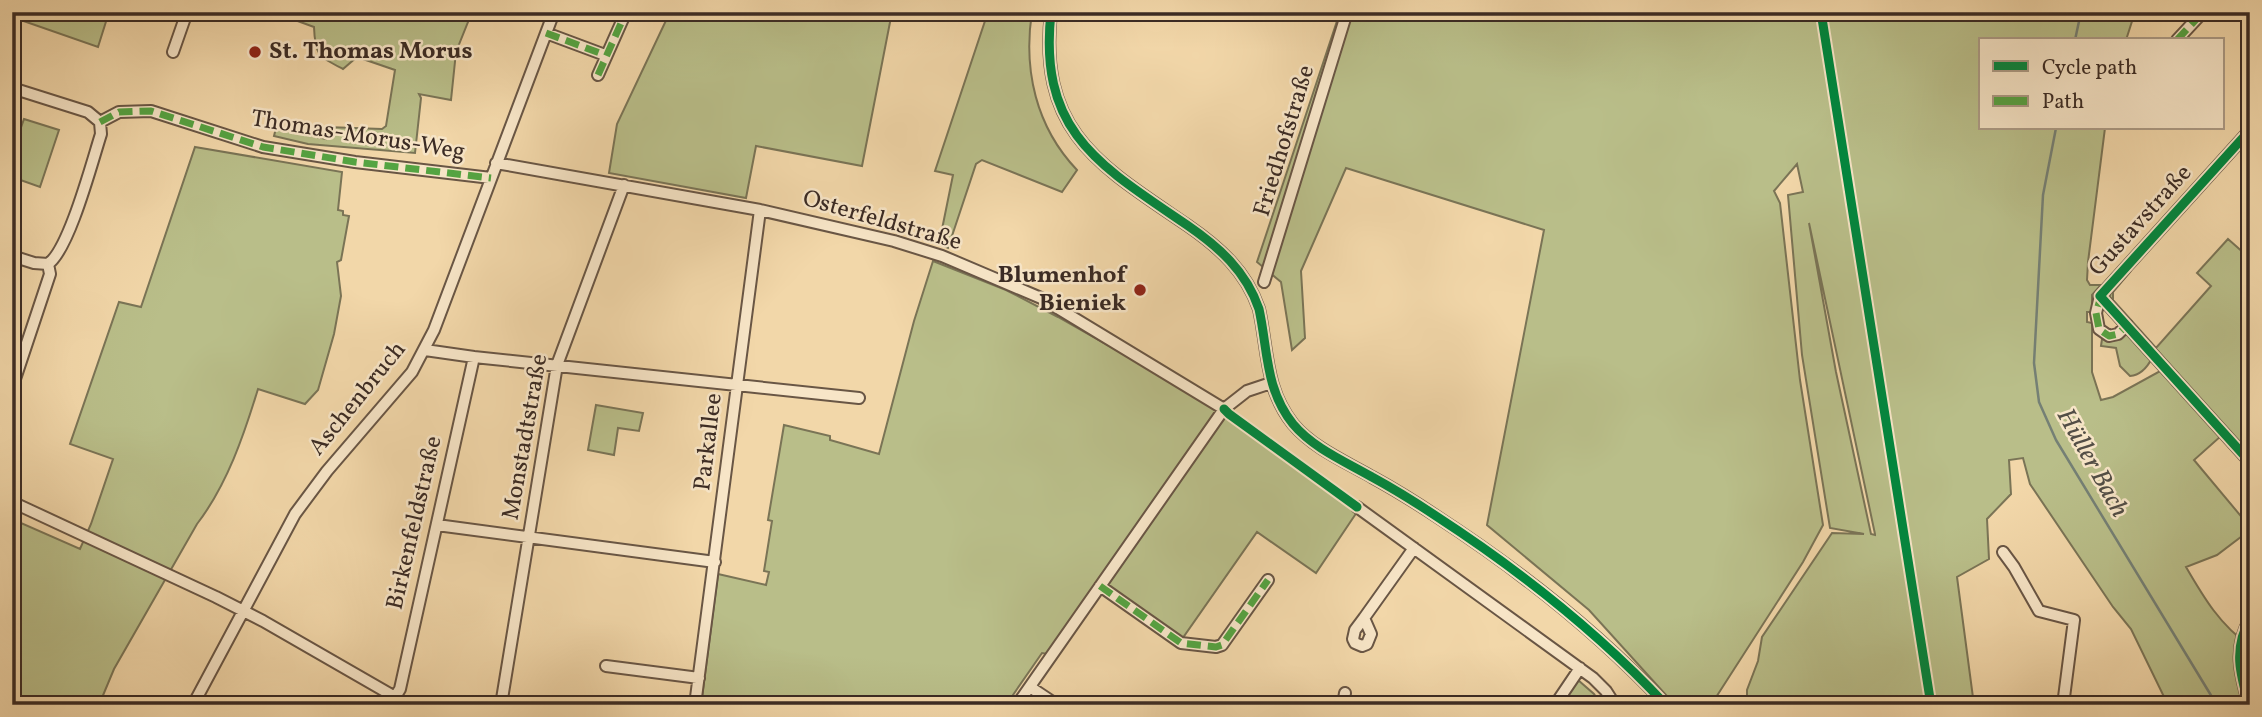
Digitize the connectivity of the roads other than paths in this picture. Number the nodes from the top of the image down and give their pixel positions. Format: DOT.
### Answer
graph roads {
  1 [pos="187,12"];
  2 [pos="554,12"];
  3 [pos="626,12"];
  4 [pos="1051,12"];
  5 [pos="1347,12"];
  6 [pos="2203,12"];
  7 [pos="546,33"];
  8 [pos="2179,38"];
  9 [pos="173,52"];
  10 [pos="605,55"];
  11 [pos="598,75"];
  12 [pos="12,88"];
  13 [pos="100,122"];
  14 [pos="2250,130"];
  15 [pos="496,163"];
  16 [pos="491,178"];
  17 [pos="624,185"];
  18 [pos="760,210"];
  19 [pos="12,256"];
  20 [pos="48,264"];
  21 [pos="1264,282"];
  22 [pos="2101,296"];
  23 [pos="2127,325"];
  24 [pos="425,350"];
  25 [pos="474,357"];
  26 [pos="557,365"];
  27 [pos="1271,383"];
  28 [pos="737,385"];
  29 [pos="12,388"];
  30 [pos="859,398"];
  31 [pos="1224,409"];
  32 [pos="2250,462"];
  33 [pos="12,502"];
  34 [pos="1357,507"];
  35 [pos="437,524"];
  36 [pos="529,536"];
  37 [pos="1414,548"];
  38 [pos="2003,552"];
  39 [pos="715,562"];
  40 [pos="1268,580"];
  41 [pos="1100,586"];
  42 [pos="244,611"];
  43 [pos="1364,618"];
  44 [pos="2250,619"];
  45 [pos="606,666"];
  46 [pos="1580,668"];
  47 [pos="699,678"];
  48 [pos="1030,687"];
  49 [pos="1345,693"];
  50 [pos="395,697"];
  51 [pos="194,705"];
  52 [pos="409,705"];
  53 [pos="501,705"];
  54 [pos="695,705"];
  55 [pos="1017,705"];
  56 [pos="1056,705"];
  57 [pos="1343,705"];
  58 [pos="1555,705"];
  59 [pos="1615,705"];
  60 [pos="1666,705"];
  61 [pos="2063,705"];
  62 [pos="2249,705"];
  1 -- 9 [label="street"];
  2 -- 7 [label="street, Aschenbruch"];
  3 -- 10 [label="street"];
  4 -- 27 [label="street"];
  5 -- 21 [label="street, Friedhofstraße"];
  6 -- 8 [label="street"];
  7 -- 10 [label="street"];
  7 -- 15 [label="street, Aschenbruch"];
  10 -- 11 [label="street"];
  12 -- 13 [label="street"];
  13 -- 16 [label="street, Thomas-Morus-Weg"];
  13 -- 20 [label="street"];
  14 -- 22 [label="street, Gustavstraße"];
  15 -- 16 [label="street, Aschenbruch"];
  15 -- 17 [label="street, Osterfeldstraße"];
  16 -- 24 [label="street, Aschenbruch"];
  17 -- 18 [label="street, Osterfeldstraße"];
  17 -- 26 [label="street, Monstadtstraße"];
  18 -- 28 [label="street, Parkallee"];
  18 -- 31 [label="street, Osterfeldstraße"];
  19 -- 20 [label="street"];
  20 -- 29 [label="street"];
  22 -- 23 [label="street, Gustavstraße"];
  22 -- 23 [label="street, Gustavstraße"];
  23 -- 32 [label="street, Gustavstraße"];
  24 -- 25 [label="street"];
  24 -- 42 [label="street, Aschenbruch"];
  25 -- 26 [label="street"];
  25 -- 35 [label="street, Birkenfeldstraße"];
  26 -- 28 [label="street"];
  26 -- 36 [label="street, Monstadtstraße"];
  27 -- 31 [label="street"];
  27 -- 60 [label="street"];
  28 -- 30 [label="street"];
  28 -- 39 [label="street, Parkallee"];
  31 -- 41 [label="street"];
  33 -- 42 [label="street"];
  34 -- 37 [label="street"];
  35 -- 36 [label="street"];
  35 -- 50 [label="street, Birkenfeldstraße"];
  36 -- 39 [label="street"];
  36 -- 53 [label="street, Monstadtstraße"];
  37 -- 43 [label="street"];
  37 -- 46 [label="street"];
  38 -- 61 [label="street"];
  39 -- 47 [label="street, Parkallee"];
  40 -- 41 [label="street"];
  41 -- 48 [label="street"];
  42 -- 50 [label="street"];
  42 -- 51 [label="street, Aschenbruch"];
  44 -- 62 [label="street"];
  45 -- 47 [label="street"];
  46 -- 58 [label="street"];
  46 -- 59 [label="street"];
  47 -- 54 [label="street, Parkallee"];
  48 -- 55 [label="street"];
  48 -- 56 [label="street"];
  49 -- 57 [label="street"];
  50 -- 52 [label="street"];
}
